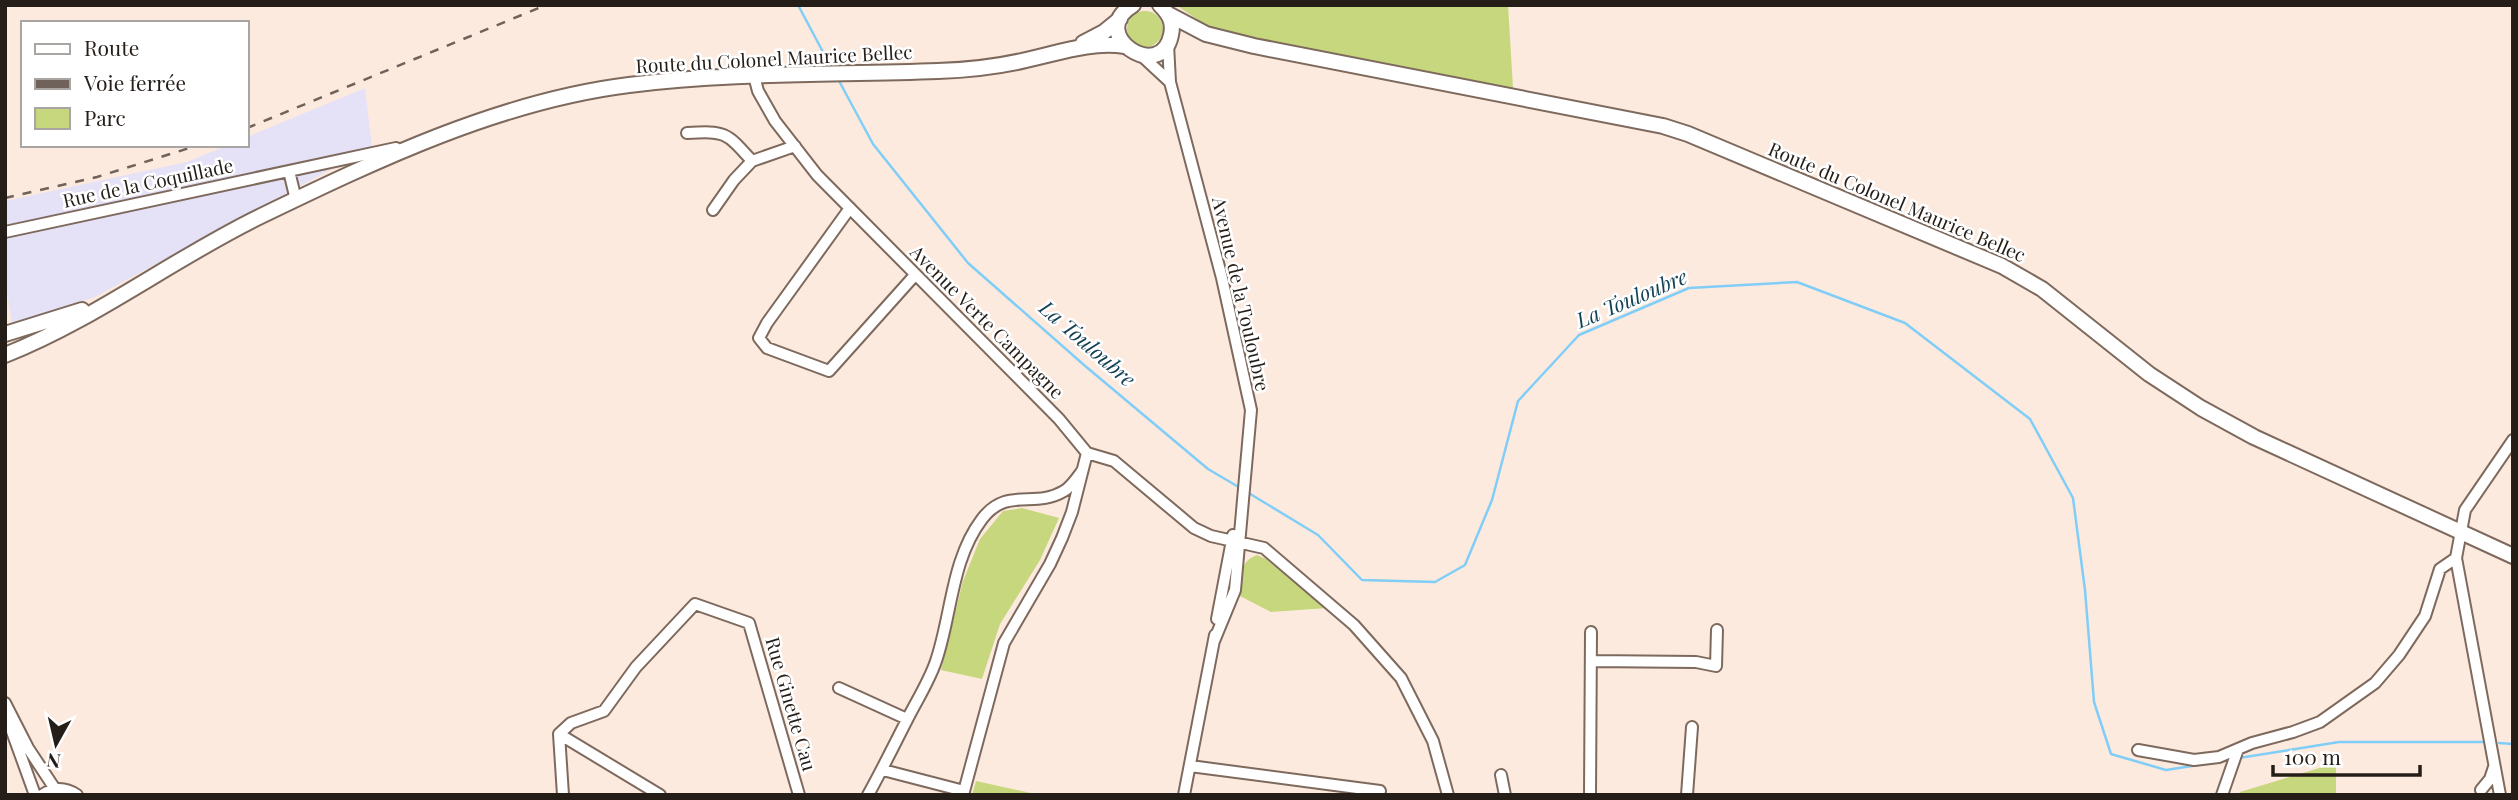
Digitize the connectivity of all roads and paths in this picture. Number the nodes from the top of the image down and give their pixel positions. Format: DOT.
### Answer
graph roads {
  1 [pos="1162,8"];
  2 [pos="1126,9"];
  3 [pos="1206,34"];
  4 [pos="1169,42"];
  5 [pos="1125,46"];
  6 [pos="1063,50"];
  7 [pos="1142,56"];
  8 [pos="754,76"];
  9 [pos="1170,82"];
  10 [pos="687,134"];
  11 [pos="422,143"];
  12 [pos="795,146"];
  13 [pos="752,161"];
  14 [pos="289,171"];
  15 [pos="296,200"];
  16 [pos="850,208"];
  17 [pos="713,210"];
  18 [pos="5,232"];
  19 [pos="915,275"];
  20 [pos="110,302"];
  21 [pos="5,334"];
  22 [pos="5,355"];
  23 [pos="2513,440"];
  24 [pos="1087,453"];
  25 [pos="1082,471"];
  26 [pos="2460,532"];
  27 [pos="1235,541"];
  28 [pos="2513,556"];
  29 [pos="2456,558"];
  30 [pos="1717,630"];
  31 [pos="1591,632"];
  32 [pos="1591,661"];
  33 [pos="839,688"];
  34 [pos="5,703"];
  35 [pos="5,714"];
  36 [pos="907,719"];
  37 [pos="1692,727"];
  38 [pos="559,734"];
  39 [pos="2238,749"];
  40 [pos="2138,750"];
  41 [pos="2495,764"];
  42 [pos="1190,766"];
  43 [pos="883,770"];
  44 [pos="1501,775"];
  45 [pos="55,789"];
  46 [pos="1380,791"];
  47 [pos="964,793"];
  48 [pos="2478,793"];
  49 [pos="35,795"];
  50 [pos="42,795"];
  51 [pos="77,795"];
  52 [pos="563,795"];
  53 [pos="660,795"];
  54 [pos="799,795"];
  55 [pos="868,795"];
  56 [pos="1184,795"];
  57 [pos="1448,795"];
  58 [pos="1506,795"];
  59 [pos="1590,795"];
  60 [pos="1687,795"];
  61 [pos="2222,795"];
  62 [pos="2499,795"];
  1 -- 3 [label="main road, Route du Colonel Maurice Bellec"];
  1 -- 4 [label="main road"];
  2 -- 5 [label="main road"];
  2 -- 6 [label="main road, Route du Colonel Maurice Bellec"];
  3 -- 4 [label="main road, Route du Colonel Maurice Bellec"];
  3 -- 26 [label="main road, Route du Colonel Maurice Bellec"];
  4 -- 7 [label="main road, Route du Colonel Maurice Bellec"];
  4 -- 9 [label="street, Avenue de la Touloubre"];
  5 -- 6 [label="main road, Route du Colonel Maurice Bellec"];
  5 -- 7 [label="main road"];
  6 -- 8 [label="main road, Route du Colonel Maurice Bellec"];
  7 -- 9 [label="street"];
  8 -- 11 [label="main road, Route du Colonel Maurice Bellec"];
  8 -- 12 [label="street, Avenue Verte Campagne"];
  9 -- 27 [label="street, Avenue de la Touloubre"];
  10 -- 13 [label="street"];
  11 -- 14 [label="street, Rue de la Coquillade"];
  11 -- 15 [label="main road, Route du Colonel Maurice Bellec"];
  12 -- 13 [label="street"];
  12 -- 16 [label="street, Avenue Verte Campagne"];
  13 -- 17 [label="street"];
  14 -- 15 [label="street"];
  14 -- 18 [label="street, Rue de la Coquillade"];
  15 -- 20 [label="main road, Route du Colonel Maurice Bellec"];
  16 -- 19 [label="street, Avenue Verte Campagne"];
  16 -- 19 [label="street"];
  19 -- 24 [label="street, Avenue Verte Campagne"];
  20 -- 21 [label="main road, Route du Colonel Maurice Bellec"];
  20 -- 22 [label="main road, Route du Colonel Maurice Bellec"];
  23 -- 26 [label="street"];
  24 -- 25 [label="street"];
  24 -- 27 [label="street, Avenue Verte Campagne"];
  25 -- 36 [label="street"];
  25 -- 47 [label="street"];
  26 -- 28 [label="main road, Route du Colonel Maurice Bellec"];
  26 -- 29 [label="street"];
  27 -- 42 [label="street, Avenue de la Touloubre"];
  27 -- 57 [label="street, Avenue Verte Campagne"];
  29 -- 39 [label="street"];
  29 -- 41 [label="street"];
  30 -- 32 [label="street"];
  31 -- 32 [label="street"];
  32 -- 59 [label="street"];
  33 -- 36 [label="street"];
  34 -- 45 [label="street"];
  35 -- 49 [label="street"];
  36 -- 43 [label="street"];
  37 -- 60 [label="street"];
  38 -- 52 [label="street"];
  38 -- 53 [label="street"];
  38 -- 54 [label="street, Rue Ginette Cau"];
  39 -- 40 [label="street"];
  39 -- 61 [label="street"];
  41 -- 48 [label="street"];
  41 -- 62 [label="street"];
  42 -- 46 [label="street"];
  42 -- 56 [label="street, Avenue de la Touloubre"];
  43 -- 47 [label="street"];
  43 -- 55 [label="street"];
  44 -- 58 [label="street"];
  45 -- 50 [label="street"];
  45 -- 51 [label="street"];
  48 -- 62 [label="street"];
}
